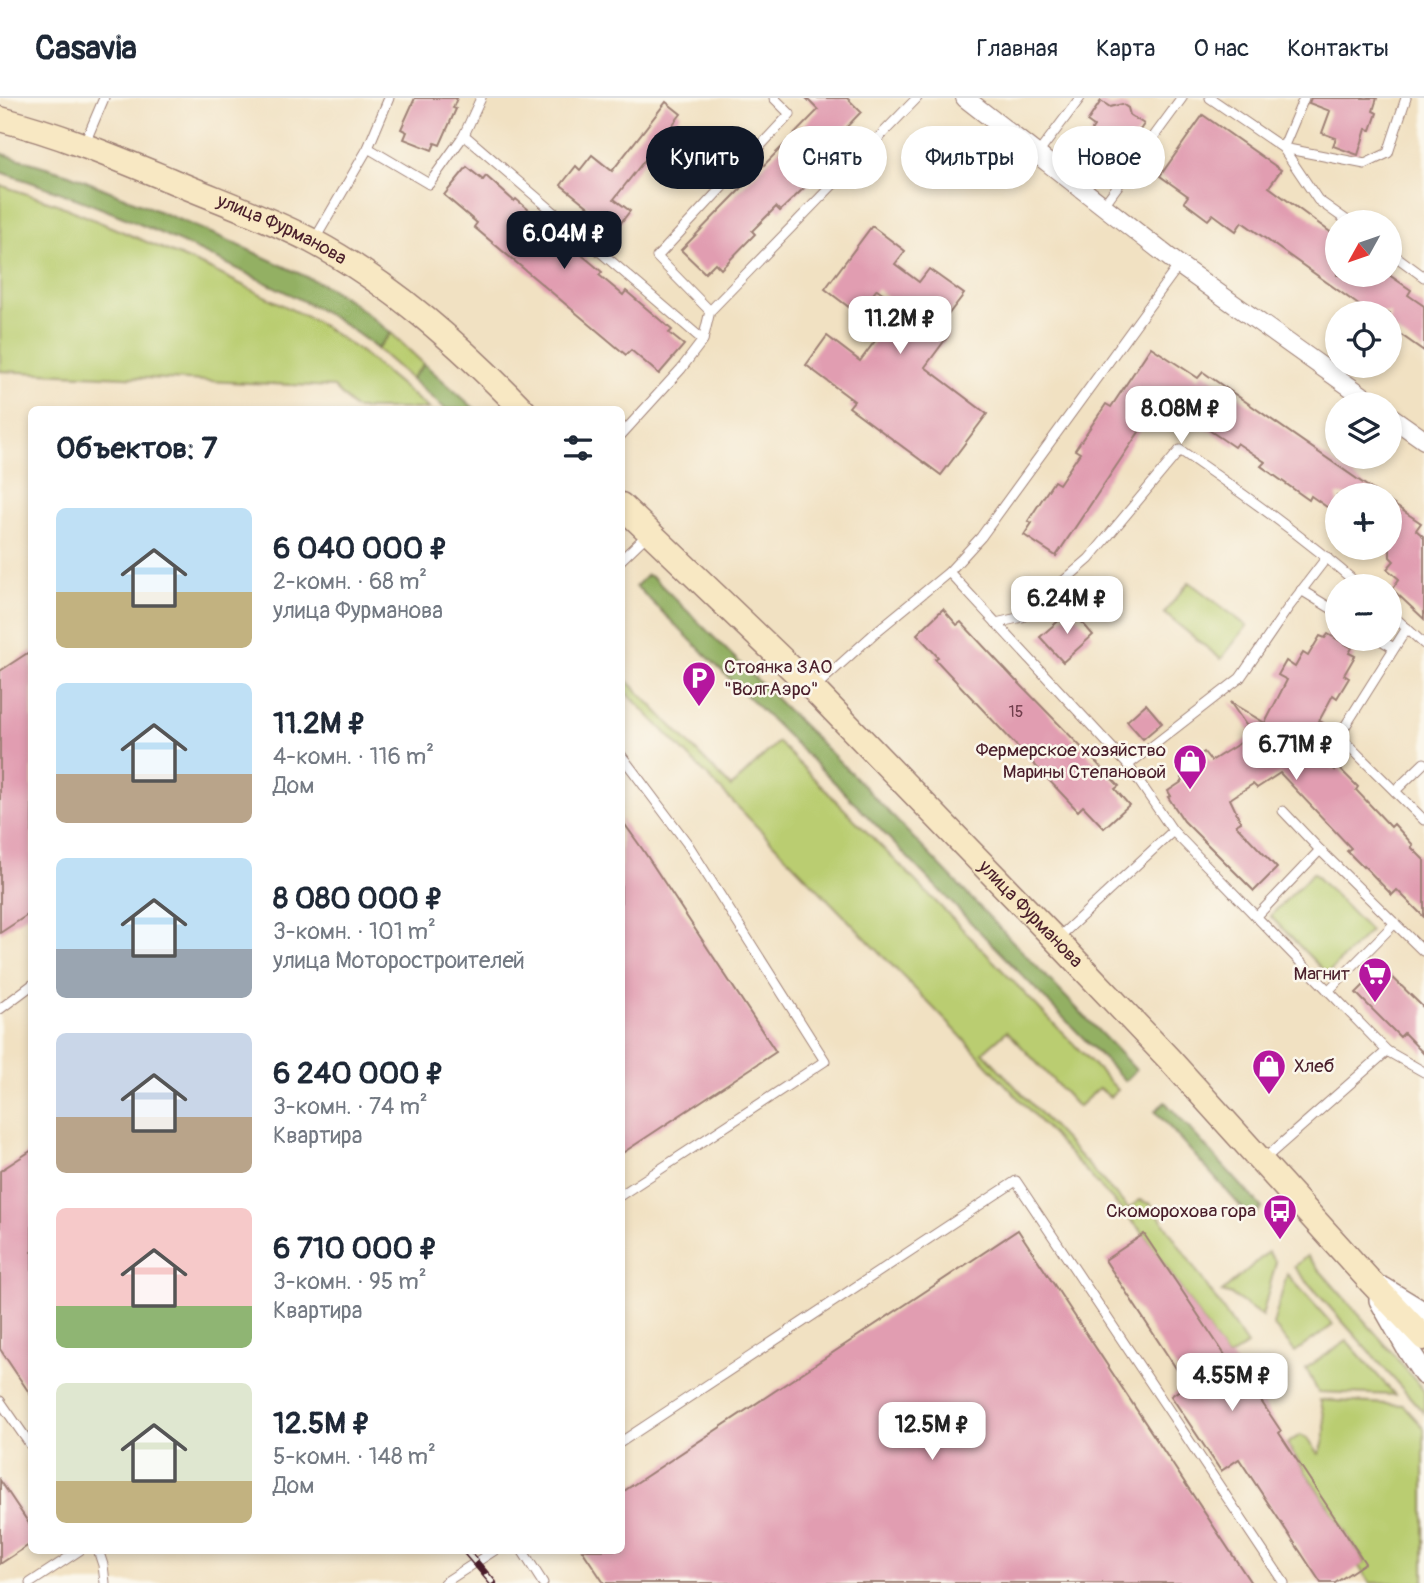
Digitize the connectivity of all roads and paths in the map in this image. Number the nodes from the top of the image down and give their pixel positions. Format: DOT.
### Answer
graph roads {
  1 [pos="104,98"];
  2 [pos="389,98"];
  3 [pos="481,98"];
  4 [pos="774,98"];
  5 [pos="916,98"];
  6 [pos="965,98"];
  7 [pos="1080,98"];
  8 [pos="1182,98"];
  9 [pos="1210,98"];
  10 [pos="1304,98"];
  11 [pos="1406,98"];
  12 [pos="0,119"];
  13 [pos="1000,126"];
  14 [pos="464,135"];
  15 [pos="84,145"];
  16 [pos="368,148"];
  17 [pos="1283,148"];
  18 [pos="1038,154"];
  19 [pos="1038,156"];
  20 [pos="1103,206"];
  21 [pos="1332,210"];
  22 [pos="313,242"];
  23 [pos="1402,261"];
  24 [pos="1179,265"];
  25 [pos="1424,277"];
  26 [pos="710,311"];
  27 [pos="703,340"];
  28 [pos="1357,392"];
  29 [pos="519,406"];
  30 [pos="1402,424"];
  31 [pos="625,431"];
  32 [pos="1424,440"];
  33 [pos="625,509"];
  34 [pos="649,533"];
  35 [pos="1325,555"];
  36 [pos="625,557"];
  37 [pos="1325,560"];
  38 [pos="1330,560"];
  39 [pos="949,572"];
  40 [pos="1346,574"];
  41 [pos="1301,590"];
  42 [pos="1325,605"];
  43 [pos="996,623"];
  44 [pos="1402,624"];
  45 [pos="1406,628"];
  46 [pos="1402,635"];
  47 [pos="1424,644"];
  48 [pos="1392,651"];
  49 [pos="813,689"];
  50 [pos="625,760"];
  51 [pos="1424,762"];
  52 [pos="1128,765"];
  53 [pos="1395,791"];
  54 [pos="1283,811"];
  55 [pos="1424,820"];
  56 [pos="1172,831"];
  57 [pos="1320,850"];
  58 [pos="1256,917"];
  59 [pos="1395,923"];
  60 [pos="1056,940"];
  61 [pos="1423,951"];
  62 [pos="28,988"];
  63 [pos="1328,991"];
  64 [pos="0,1009"];
  65 [pos="1387,1051"];
  66 [pos="1424,1072"];
  67 [pos="1261,1161"];
  68 [pos="625,1192"];
  69 [pos="1369,1280"];
  70 [pos="1424,1313"];
  71 [pos="1424,1338"];
  72 [pos="1424,1374"];
  73 [pos="0,1401"];
  74 [pos="625,1439"];
  75 [pos="28,1441"];
  76 [pos="74,1554"];
  77 [pos="99,1554"];
  78 [pos="489,1554"];
  79 [pos="525,1554"];
  80 [pos="30,1583"];
  81 [pos="105,1583"];
  82 [pos="444,1583"];
  83 [pos="543,1583"];
  84 [pos="1284,1583"];
  1 -- 15 [label="lane"];
  2 -- 16 [label="lane"];
  3 -- 14 [label="lane"];
  4 -- 26 [label="lane"];
  5 -- 26 [label="lane"];
  6 -- 13 [label="street"];
  7 -- 18 [label="lane"];
  8 -- 20 [label="lane"];
  9 -- 17 [label="lane"];
  10 -- 17 [label="lane"];
  11 -- 17 [label="lane"];
  12 -- 15 [label="main road, улица Фурманова"];
  14 -- 16 [label="lane"];
  14 -- 27 [label="lane"];
  15 -- 22 [label="main road, улица Фурманова"];
  16 -- 22 [label="lane"];
  17 -- 21 [label="lane"];
  19 -- 20 [label="street"];
  20 -- 24 [label="street"];
  22 -- 29 [label="main road, улица Фурманова"];
  23 -- 25 [label="lane"];
  24 -- 28 [label="street"];
  24 -- 39 [label="lane"];
  26 -- 27 [label="lane"];
  27 -- 31 [label="lane"];
  30 -- 32 [label="street"];
  33 -- 34 [label="main road, улица Фурманова"];
  34 -- 36 [label="lane"];
  34 -- 49 [label="main road, улица Фурманова"];
  35 -- 43 [label="lane"];
  37 -- 41 [label="lane"];
  38 -- 40 [label="lane"];
  39 -- 43 [label="lane"];
  39 -- 49 [label="lane"];
  41 -- 42 [label="lane"];
  41 -- 52 [label="lane"];
  43 -- 52 [label="lane"];
  44 -- 45 [label="lane"];
  45 -- 46 [label="lane"];
  45 -- 47 [label="lane"];
  48 -- 53 [label="lane"];
  49 -- 60 [label="main road, улица Фурманова"];
  50 -- 68 [label="lane"];
  51 -- 53 [label="lane"];
  52 -- 56 [label="lane"];
  53 -- 55 [label="lane"];
  54 -- 57 [label="lane"];
  56 -- 58 [label="lane"];
  56 -- 60 [label="lane"];
  57 -- 58 [label="lane"];
  57 -- 59 [label="lane"];
  58 -- 63 [label="lane"];
  59 -- 61 [label="lane"];
  59 -- 63 [label="lane"];
  60 -- 67 [label="main road, улица Фурманова"];
  62 -- 64 [label="lane"];
  63 -- 65 [label="lane"];
  65 -- 66 [label="lane"];
  65 -- 67 [label="lane"];
  67 -- 69 [label="main road, улица Фурманова"];
  69 -- 70 [label="street"];
  69 -- 71 [label="main road, улица Фурманова"];
  69 -- 72 [label="street"];
  73 -- 75 [label="lane"];
  74 -- 84 [label="lane"];
  76 -- 80 [label="lane"];
  77 -- 81 [label="lane"];
  78 -- 82 [label="lane"];
  79 -- 83 [label="lane"];
}
